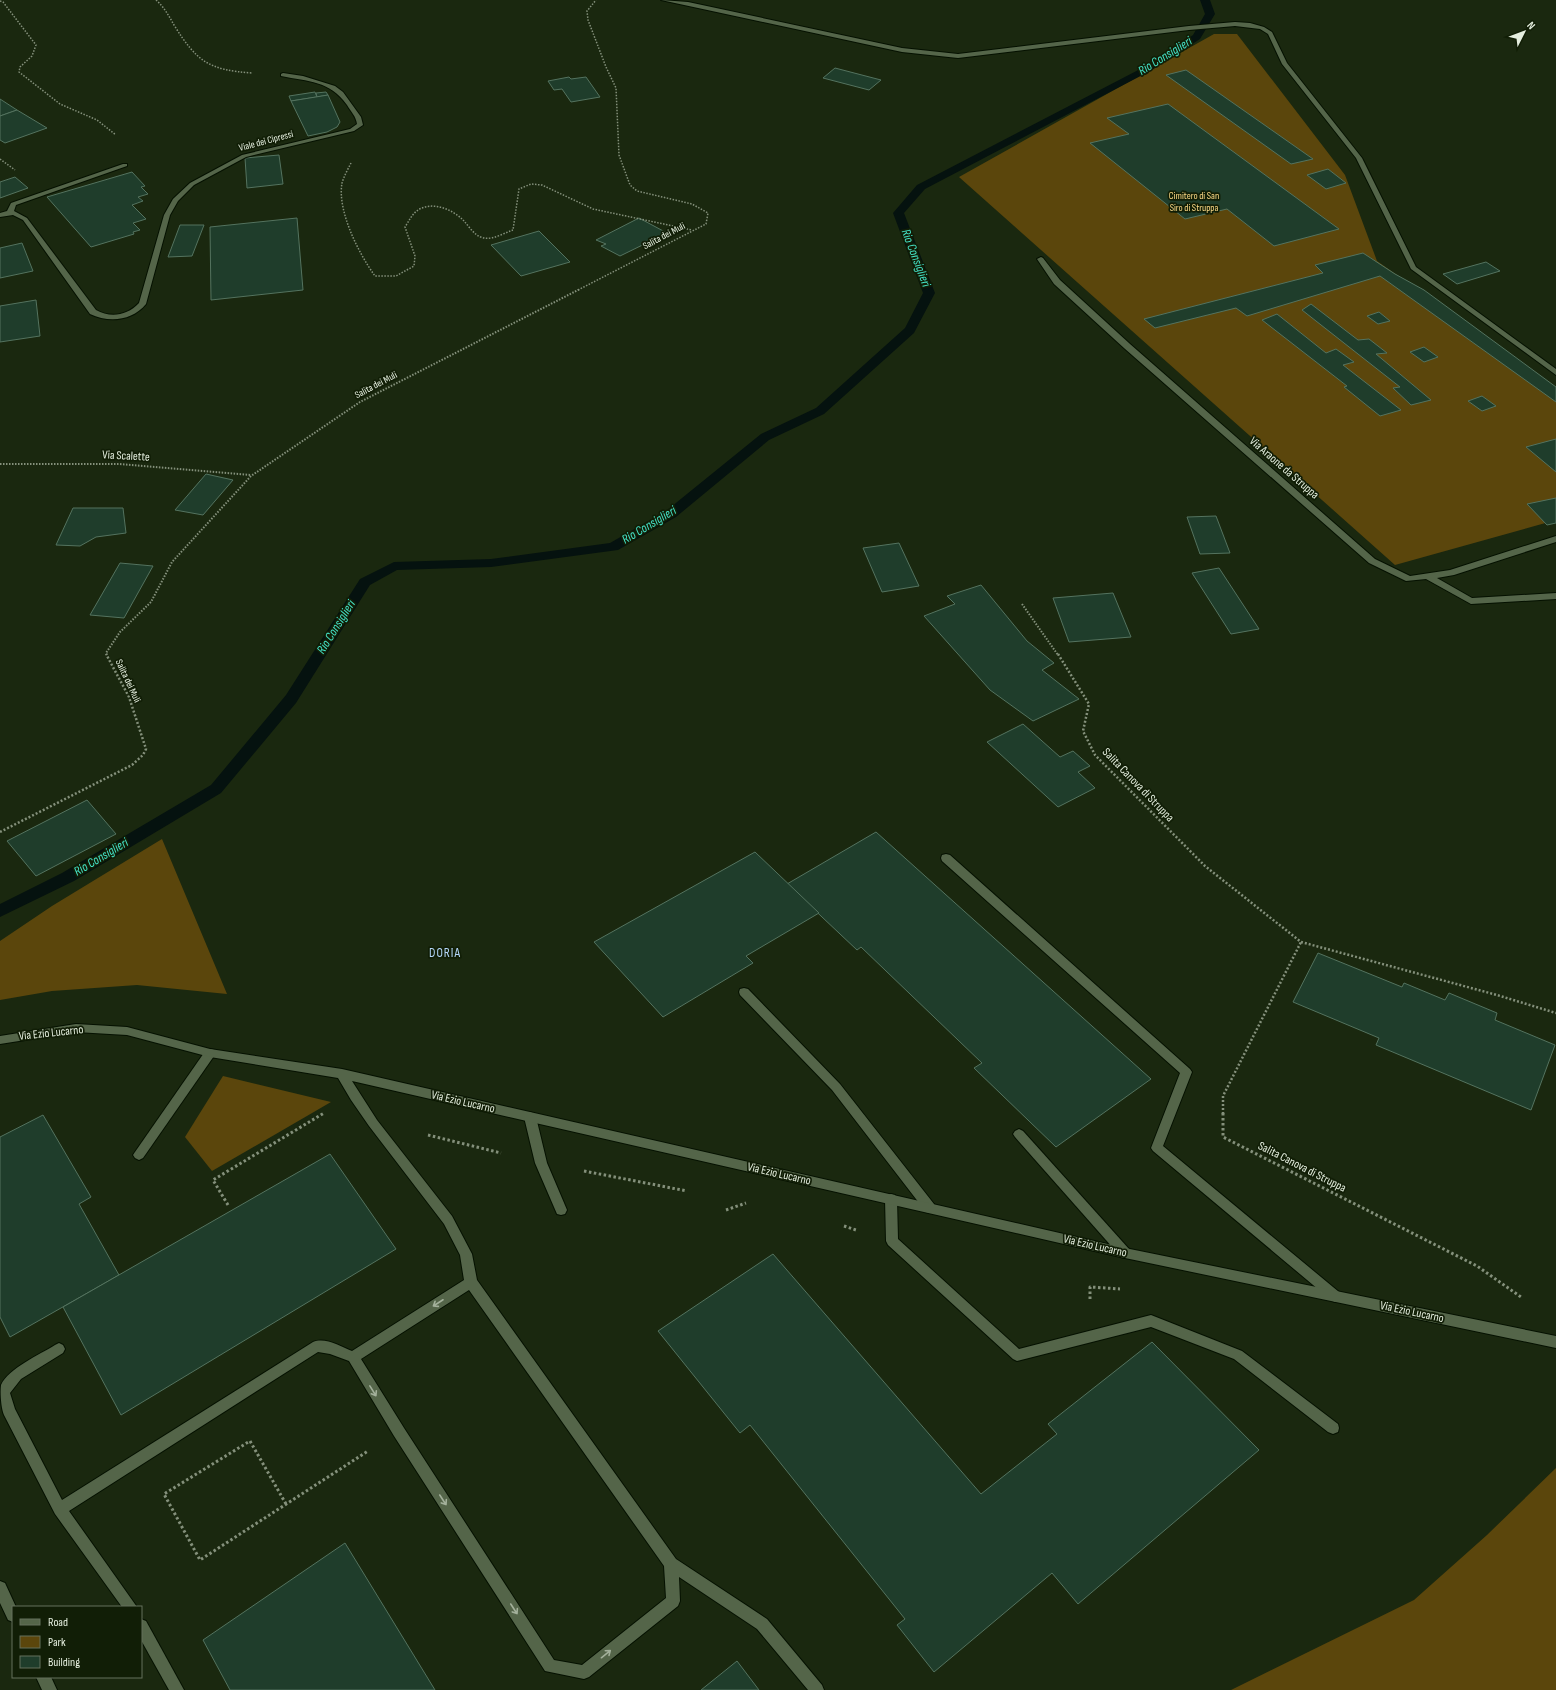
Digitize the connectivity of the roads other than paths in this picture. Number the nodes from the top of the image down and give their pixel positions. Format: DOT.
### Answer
graph roads {
  1 [pos="664,0"];
  2 [pos="283,75"];
  3 [pos="124,165"];
  4 [pos="10,212"];
  5 [pos="0,216"];
  6 [pos="1041,259"];
  7 [pos="1556,373"];
  8 [pos="1556,539"];
  9 [pos="1427,576"];
  10 [pos="1556,596"];
  11 [pos="946,858"];
  12 [pos="744,992"];
  13 [pos="0,1040"];
  14 [pos="210,1053"];
  15 [pos="342,1074"];
  16 [pos="530,1117"];
  17 [pos="1019,1134"];
  18 [pos="139,1155"];
  19 [pos="891,1199"];
  20 [pos="930,1208"];
  21 [pos="561,1210"];
  22 [pos="1125,1253"];
  23 [pos="471,1282"];
  24 [pos="1335,1296"];
  25 [pos="1556,1342"];
  26 [pos="59,1349"];
  27 [pos="353,1357"];
  28 [pos="1333,1428"];
  29 [pos="60,1509"];
  30 [pos="670,1564"];
  31 [pos="0,1588"];
  32 [pos="129,1606"];
  33 [pos="12,1613"];
  34 [pos="142,1628"];
  35 [pos="44,1678"];
  36 [pos="50,1690"];
  37 [pos="177,1690"];
  38 [pos="817,1690"];
  1 -- 7 [label="street"];
  2 -- 4 [label="street, Viale dei Cipressi"];
  3 -- 4 [label="street"];
  4 -- 5 [label="street"];
  6 -- 9 [label="street, Via Araone da Struppa"];
  8 -- 9 [label="street, Via Araone da Struppa"];
  9 -- 10 [label="street"];
  11 -- 24 [label="street"];
  12 -- 20 [label="street"];
  13 -- 14 [label="street, Via Ezio Lucarno"];
  14 -- 15 [label="street, Via Ezio Lucarno"];
  14 -- 18 [label="street"];
  15 -- 16 [label="street, Via Ezio Lucarno"];
  15 -- 23 [label="street"];
  16 -- 19 [label="street, Via Ezio Lucarno"];
  16 -- 21 [label="street"];
  17 -- 22 [label="street"];
  19 -- 20 [label="street, Via Ezio Lucarno"];
  19 -- 28 [label="street"];
  20 -- 22 [label="street, Via Ezio Lucarno"];
  22 -- 24 [label="street, Via Ezio Lucarno"];
  23 -- 27 [label="street, one-way"];
  23 -- 30 [label="street"];
  24 -- 25 [label="street, Via Ezio Lucarno"];
  26 -- 29 [label="street"];
  27 -- 29 [label="street"];
  27 -- 30 [label="street, one-way"];
  29 -- 32 [label="street"];
  30 -- 38 [label="street"];
  31 -- 33 [label="street"];
  34 -- 37 [label="street"];
  35 -- 36 [label="street"];
}
